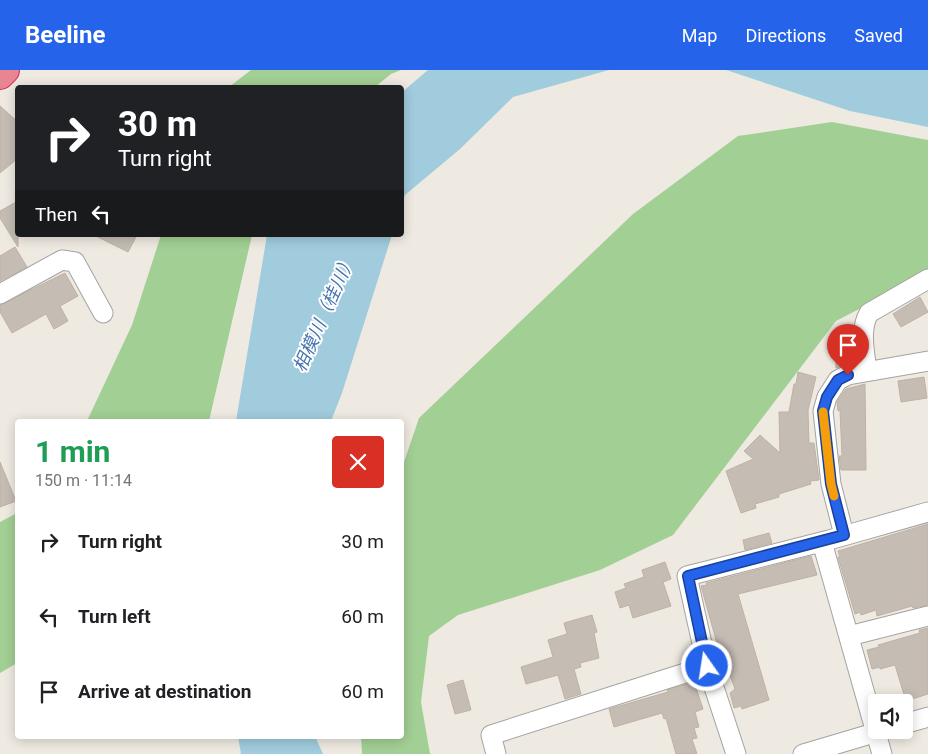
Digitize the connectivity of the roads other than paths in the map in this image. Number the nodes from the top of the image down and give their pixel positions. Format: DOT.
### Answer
graph roads {
  1 [pos="5,70"];
  2 [pos="0,75"];
  3 [pos="928,279"];
  4 [pos="0,294"];
  5 [pos="103,313"];
  6 [pos="928,361"];
  7 [pos="867,372"];
  8 [pos="928,512"];
  9 [pos="844,535"];
  10 [pos="822,542"];
  11 [pos="928,616"];
  12 [pos="849,636"];
  13 [pos="707,666"];
  14 [pos="868,694"];
  15 [pos="928,717"];
  16 [pos="913,721"];
  17 [pos="868,735"];
  18 [pos="881,739"];
  19 [pos="496,754"];
  20 [pos="736,754"];
  21 [pos="803,754"];
  22 [pos="882,754"];
  1 -- 2 [label="highway"];
  3 -- 7 [label="street"];
  4 -- 5 [label="street"];
  6 -- 7 [label="street"];
  7 -- 9 [label="street"];
  8 -- 9 [label="street"];
  9 -- 10 [label="street"];
  10 -- 12 [label="street"];
  10 -- 13 [label="street"];
  11 -- 12 [label="street"];
  12 -- 14 [label="street"];
  13 -- 19 [label="street"];
  13 -- 20 [label="street"];
  15 -- 16 [label="street"];
  17 -- 21 [label="street"];
  18 -- 22 [label="street"];
}
